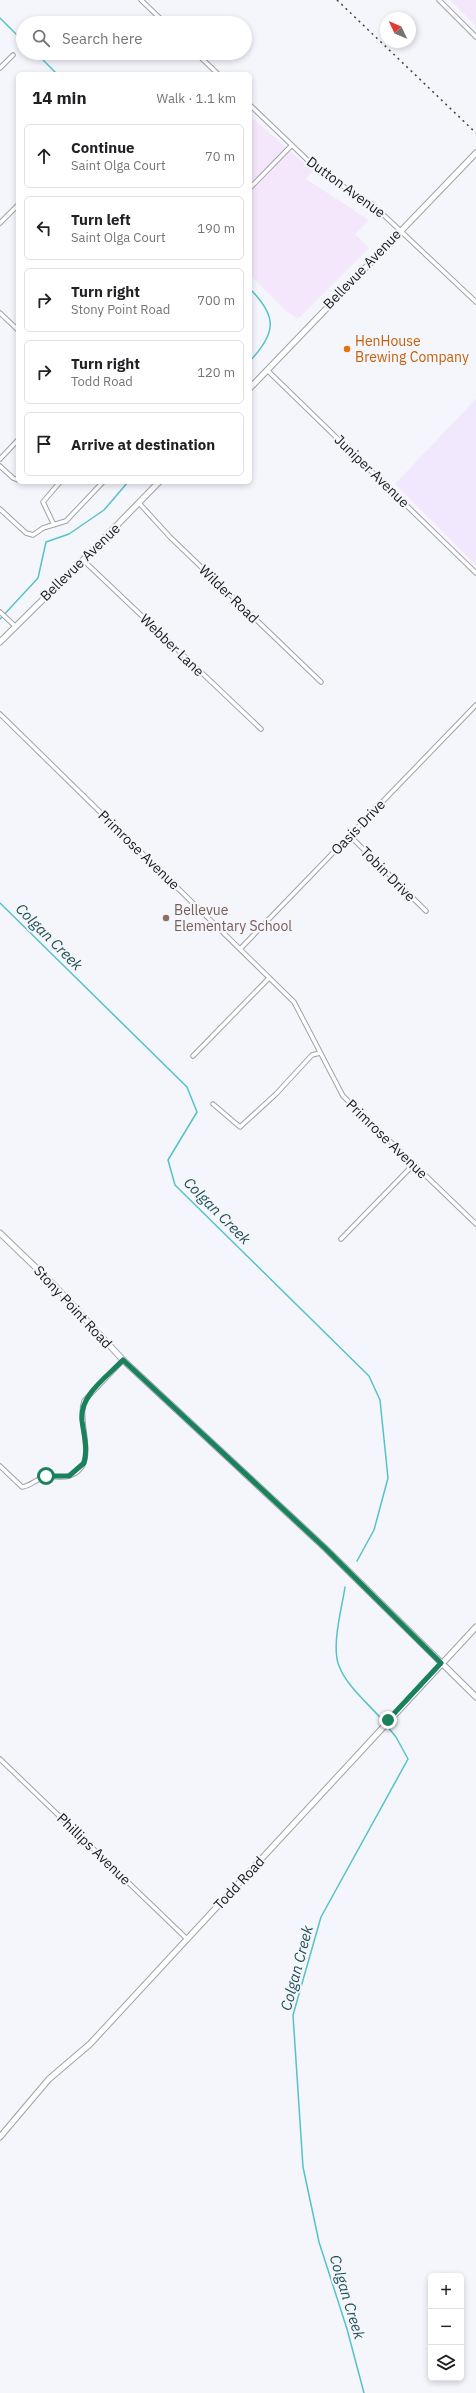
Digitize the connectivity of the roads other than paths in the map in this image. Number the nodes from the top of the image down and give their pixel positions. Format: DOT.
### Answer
graph roads {
  1 [pos="142,0"];
  2 [pos="439,0"];
  3 [pos="158,16"];
  4 [pos="476,37"];
  5 [pos="13,55"];
  6 [pos="203,60"];
  7 [pos="0,68"];
  8 [pos="216,72"];
  9 [pos="252,107"];
  10 [pos="291,146"];
  11 [pos="476,153"];
  12 [pos="252,186"];
  13 [pos="16,207"];
  14 [pos="0,223"];
  15 [pos="401,229"];
  16 [pos="476,302"];
  17 [pos="0,313"];
  18 [pos="16,328"];
  19 [pos="267,370"];
  20 [pos="252,386"];
  21 [pos="16,442"];
  22 [pos="0,459"];
  23 [pos="0,466"];
  24 [pos="16,479"];
  25 [pos="58,484"];
  26 [pos="101,484"];
  27 [pos="157,484"];
  28 [pos="139,503"];
  29 [pos="0,509"];
  30 [pos="54,525"];
  31 [pos="84,560"];
  32 [pos="476,572"];
  33 [pos="0,612"];
  34 [pos="15,626"];
  35 [pos="0,642"];
  36 [pos="321,682"];
  37 [pos="476,705"];
  38 [pos="0,714"];
  39 [pos="261,729"];
  40 [pos="350,836"];
  41 [pos="426,911"];
  42 [pos="240,949"];
  43 [pos="269,978"];
  44 [pos="320,1053"];
  45 [pos="193,1056"];
  46 [pos="214,1104"];
  47 [pos="414,1164"];
  48 [pos="476,1224"];
  49 [pos="0,1233"];
  50 [pos="341,1239"];
  51 [pos="123,1360"];
  52 [pos="0,1466"];
  53 [pos="476,1627"];
  54 [pos="441,1663"];
  55 [pos="476,1697"];
  56 [pos="0,1759"];
  57 [pos="187,1939"];
  58 [pos="0,2137"];
  1 -- 3 [label="street"];
  2 -- 4 [label="street"];
  5 -- 7 [label="street"];
  6 -- 8 [label="street"];
  9 -- 10 [label="street, Dutton Avenue"];
  10 -- 12 [label="street"];
  10 -- 15 [label="street, Dutton Avenue"];
  11 -- 15 [label="main road, Bellevue Avenue"];
  13 -- 14 [label="street"];
  15 -- 16 [label="street, Dutton Avenue"];
  15 -- 19 [label="main road, Bellevue Avenue"];
  17 -- 18 [label="street"];
  19 -- 20 [label="main road, Bellevue Avenue"];
  19 -- 32 [label="street, Juniper Avenue"];
  21 -- 22 [label="street"];
  23 -- 24 [label="street"];
  25 -- 30 [label="street"];
  26 -- 30 [label="street"];
  27 -- 28 [label="main road, Bellevue Avenue"];
  28 -- 31 [label="main road, Bellevue Avenue"];
  28 -- 36 [label="street, Wilder Road"];
  29 -- 30 [label="street"];
  31 -- 34 [label="main road, Bellevue Avenue"];
  31 -- 39 [label="street, Webber Lane"];
  33 -- 34 [label="street"];
  34 -- 35 [label="main road, Bellevue Avenue"];
  37 -- 40 [label="street, Oasis Drive"];
  38 -- 42 [label="street, Primrose Avenue"];
  40 -- 41 [label="street, Tobin Drive"];
  40 -- 42 [label="street, Oasis Drive"];
  42 -- 43 [label="street, Primrose Avenue"];
  43 -- 44 [label="street, Primrose Avenue"];
  43 -- 45 [label="street"];
  44 -- 46 [label="street"];
  44 -- 47 [label="street, Primrose Avenue"];
  47 -- 48 [label="street, Primrose Avenue"];
  47 -- 50 [label="street"];
  49 -- 51 [label="main road, Stony Point Road"];
  51 -- 52 [label="street"];
  51 -- 54 [label="main road, Stony Point Road"];
  53 -- 54 [label="main road, Todd Road"];
  54 -- 55 [label="main road, Stony Point Road"];
  54 -- 57 [label="main road, Todd Road"];
  56 -- 57 [label="street, Phillips Avenue"];
  57 -- 58 [label="main road, Todd Road"];
}
